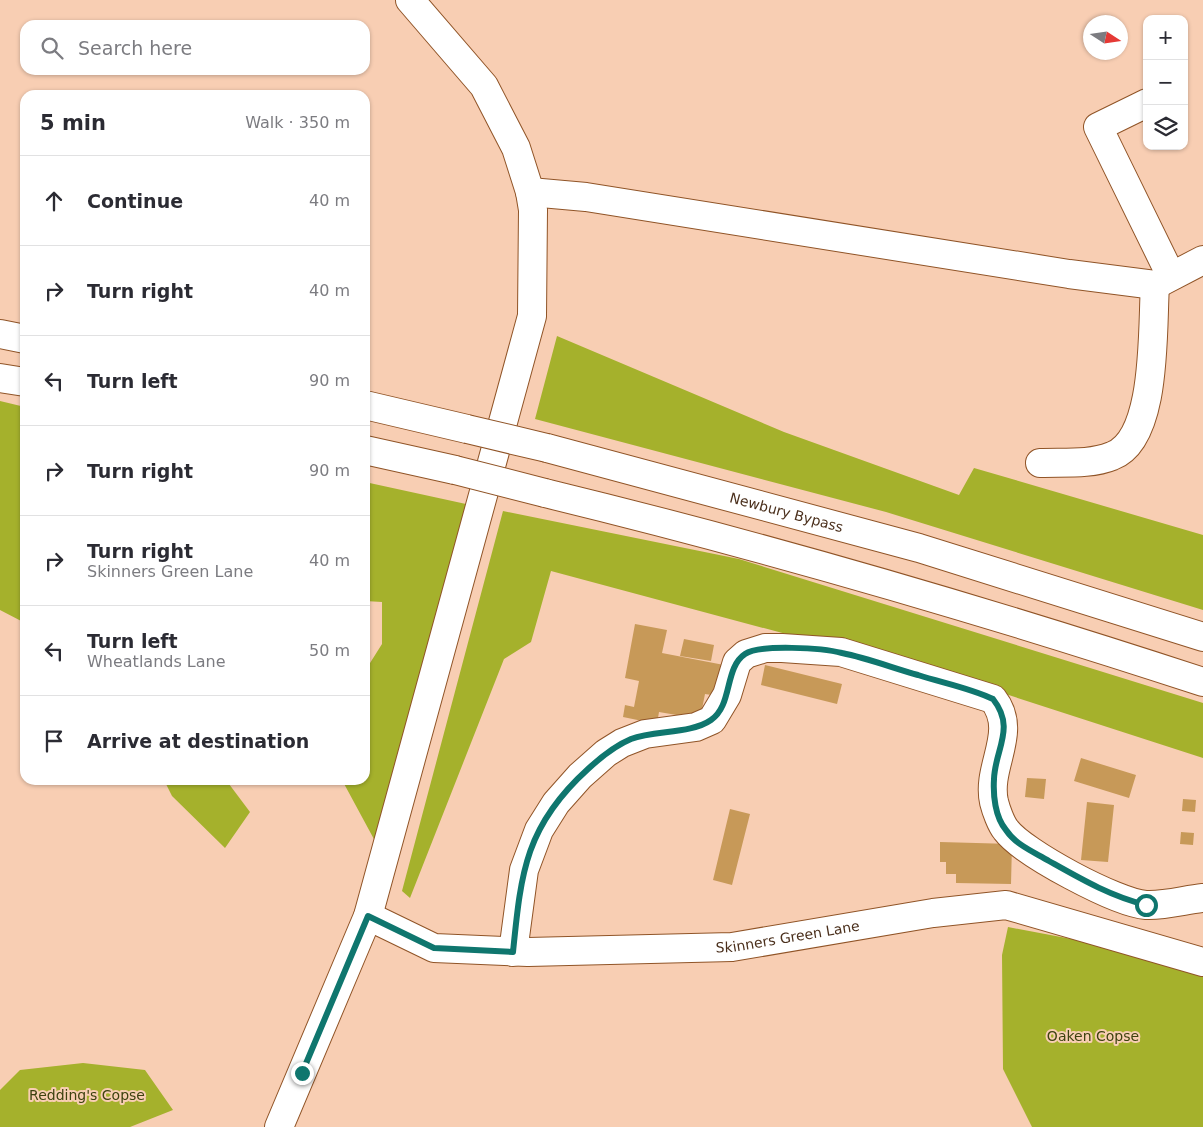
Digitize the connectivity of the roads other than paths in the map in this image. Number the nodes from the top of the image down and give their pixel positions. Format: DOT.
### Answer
graph roads {
  1 [pos="410,0"];
  2 [pos="1143,104"];
  3 [pos="530,192"];
  4 [pos="1203,260"];
  5 [pos="1163,281"];
  6 [pos="0,334"];
  7 [pos="20,338"];
  8 [pos="0,378"];
  9 [pos="20,381"];
  10 [pos="370,406"];
  11 [pos="370,451"];
  12 [pos="1040,463"];
  13 [pos="1203,637"];
  14 [pos="1203,682"];
  15 [pos="1203,898"];
  16 [pos="368,916"];
  17 [pos="513,952"];
  18 [pos="1203,962"];
  19 [pos="279,1127"];
  1 -- 3 [label="main road"];
  2 -- 5 [label="main road"];
  3 -- 5 [label="main road"];
  3 -- 16 [label="main road"];
  4 -- 5 [label="main road"];
  5 -- 12 [label="main road"];
  6 -- 7 [label="main road"];
  8 -- 9 [label="main road"];
  10 -- 13 [label="main road, Newbury Bypass, bridge"];
  11 -- 14 [label="main road, bridge"];
  15 -- 17 [label="main road"];
  16 -- 17 [label="main road, Skinners Green Lane"];
  16 -- 19 [label="main road"];
  17 -- 18 [label="main road, Skinners Green Lane"];
}
